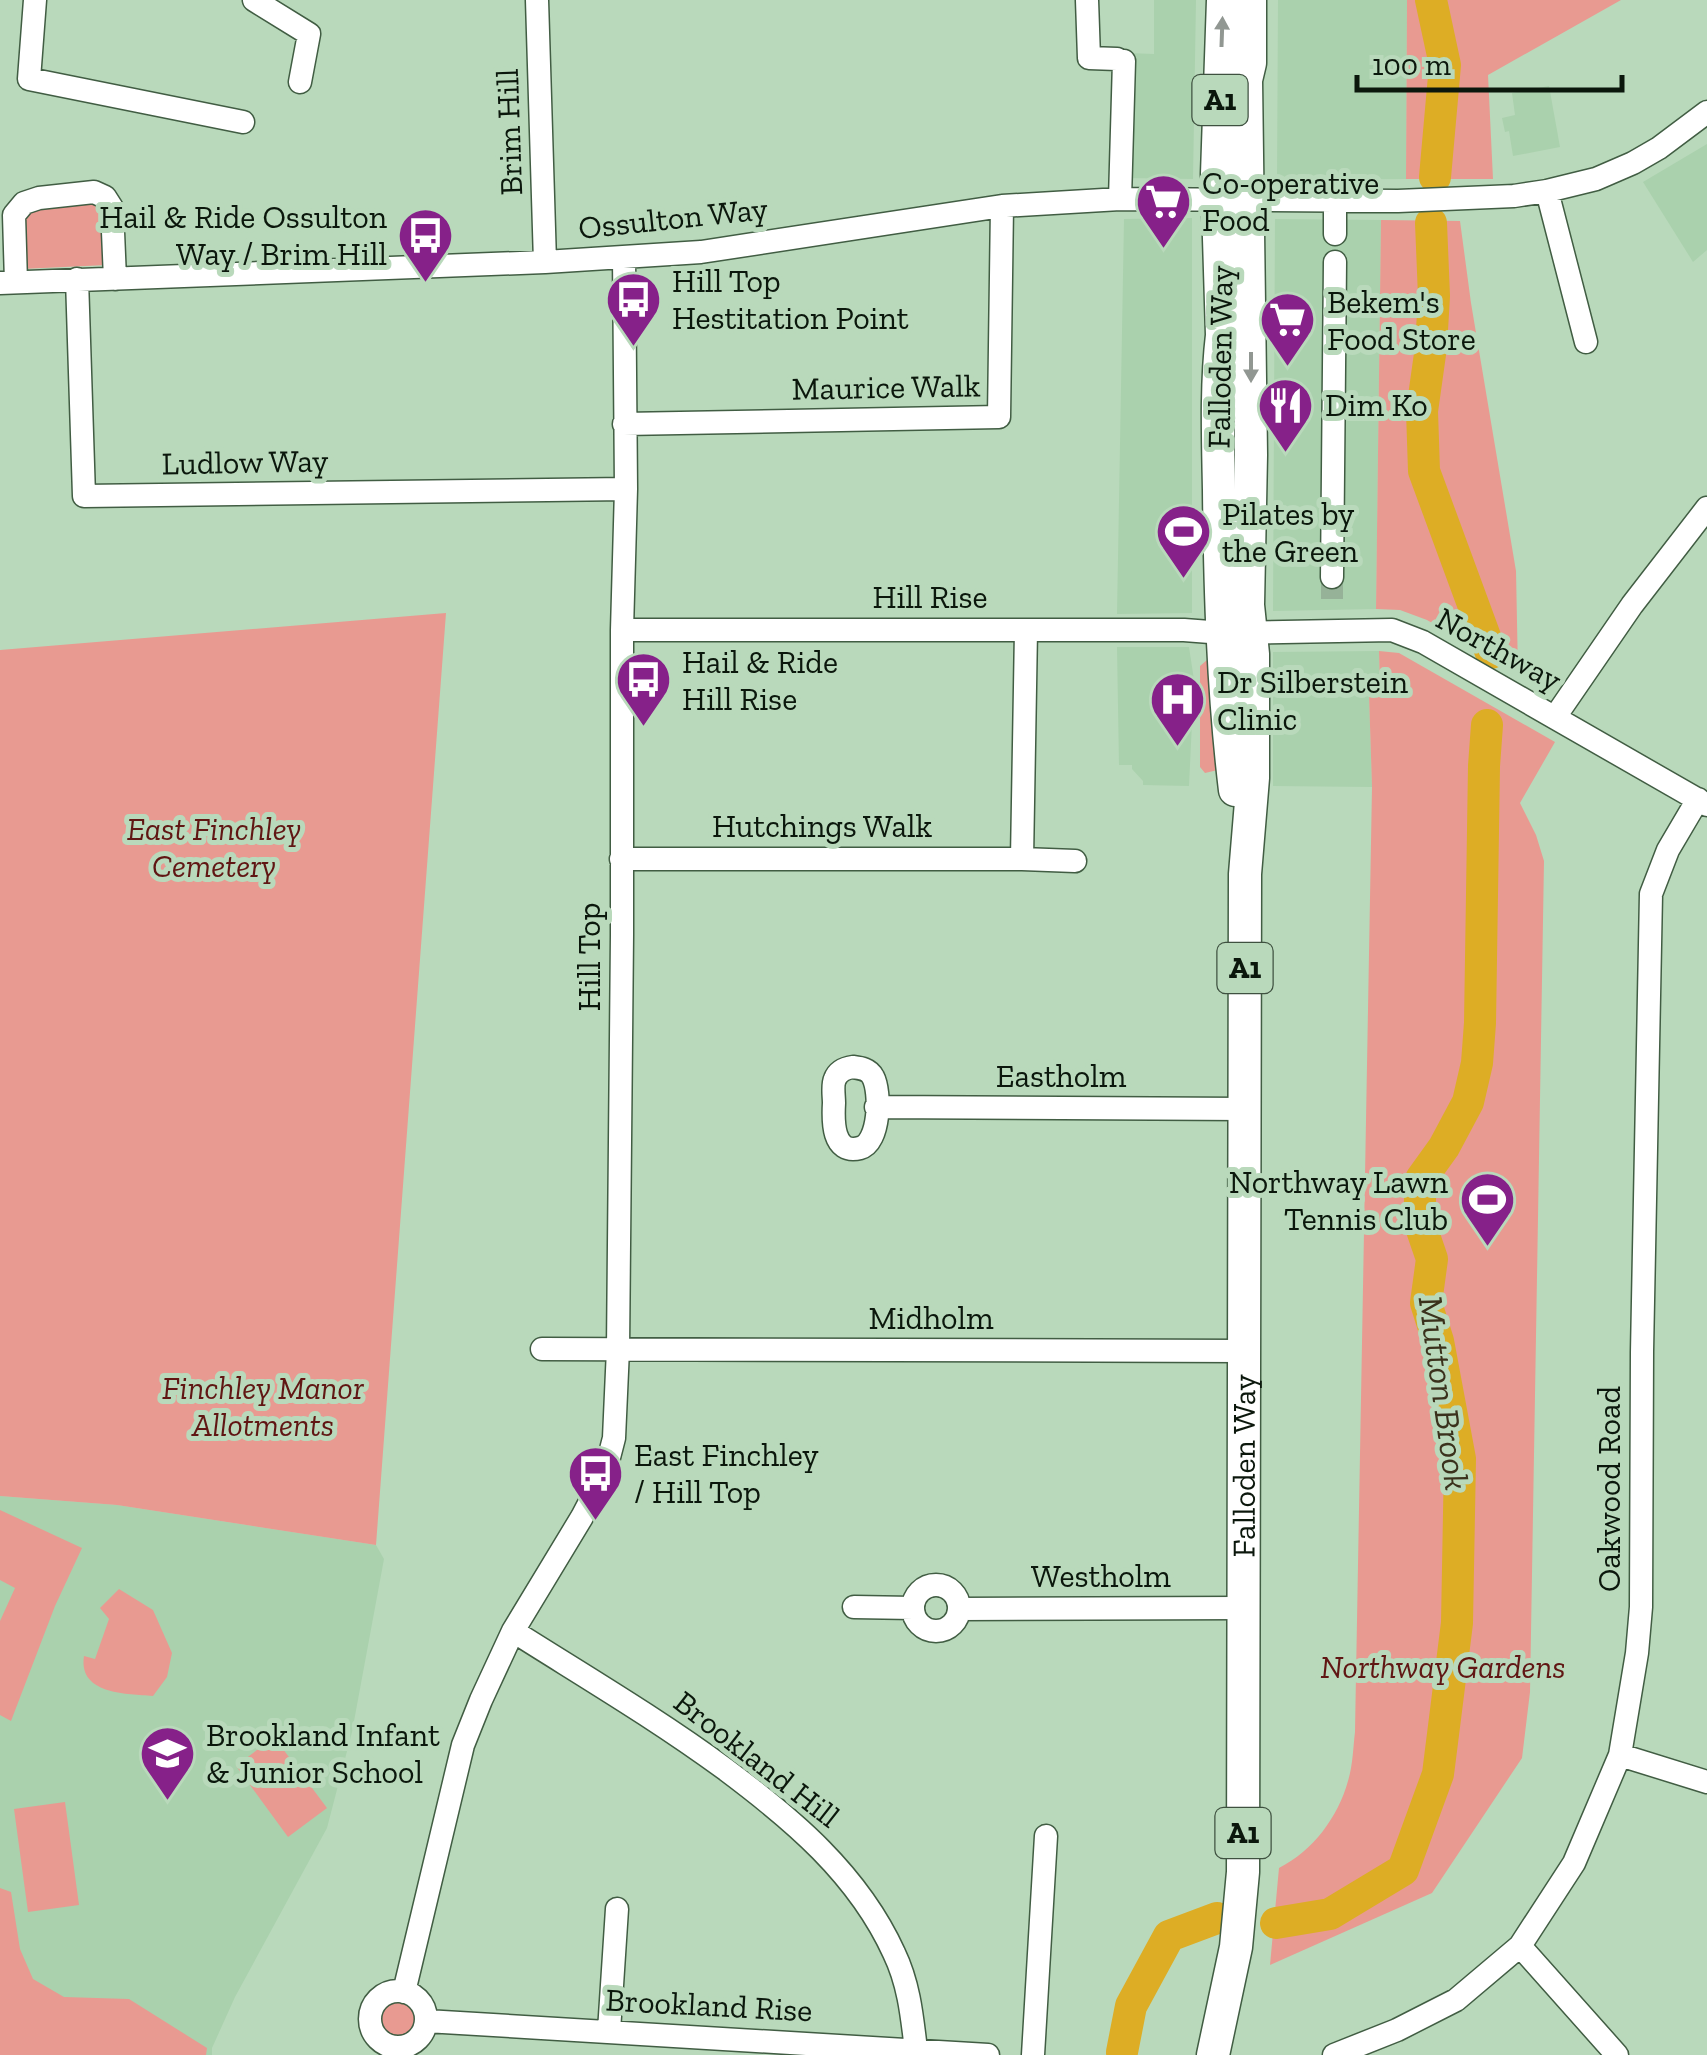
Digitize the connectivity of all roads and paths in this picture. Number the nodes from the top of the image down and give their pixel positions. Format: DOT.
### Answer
graph roads {
  1 [pos="35,0"];
  2 [pos="254,0"];
  3 [pos="537,0"];
  4 [pos="1087,0"];
  5 [pos="1223,0"];
  6 [pos="1250,0"];
  7 [pos="300,82"];
  8 [pos="1707,112"];
  9 [pos="244,122"];
  10 [pos="1547,191"];
  11 [pos="1120,199"];
  12 [pos="1234,200"];
  13 [pos="1336,200"];
  14 [pos="1002,206"];
  15 [pos="1335,234"];
  16 [pos="624,257"];
  17 [pos="545,262"];
  18 [pos="1335,262"];
  19 [pos="77,279"];
  20 [pos="115,279"];
  21 [pos="8,283"];
  22 [pos="1586,342"];
  23 [pos="624,424"];
  24 [pos="626,489"];
  25 [pos="1707,508"];
  26 [pos="1332,577"];
  27 [pos="1332,607"];
  28 [pos="622,630"];
  29 [pos="1026,630"];
  30 [pos="1332,631"];
  31 [pos="1237,633"];
  32 [pos="1555,716"];
  33 [pos="1702,802"];
  34 [pos="622,859"];
  35 [pos="1022,859"];
  36 [pos="1075,860"];
  37 [pos="876,1107"];
  38 [pos="1246,1110"];
  39 [pos="542,1349"];
  40 [pos="618,1349"];
  41 [pos="1244,1352"];
  42 [pos="854,1607"];
  43 [pos="913,1608"];
  44 [pos="1243,1608"];
  45 [pos="959,1609"];
  46 [pos="513,1631"];
  47 [pos="1620,1755"];
  48 [pos="1707,1782"];
  49 [pos="1046,1836"];
  50 [pos="617,1909"];
  51 [pos="1520,1946"];
  52 [pos="404,1992"];
  53 [pos="426,2021"];
  54 [pos="609,2032"];
  55 [pos="916,2050"];
  56 [pos="988,2055"];
  57 [pos="1033,2055"];
  58 [pos="1213,2055"];
  59 [pos="1334,2055"];
  60 [pos="1617,2055"];
  1 -- 9 [label="street"];
  2 -- 7 [label="street"];
  3 -- 17 [label="street, Brim Hill"];
  4 -- 11 [label="street"];
  12 -- 5 [label="highway, A1, one-way"];
  6 -- 12 [label="highway, A1"];
  8 -- 10 [label="street, Ossulton Way"];
  10 -- 13 [label="street, Ossulton Way"];
  10 -- 22 [label="street"];
  11 -- 12 [label="street, Ossulton Way"];
  11 -- 14 [label="street, Ossulton Way"];
  12 -- 13 [label="street, Ossulton Way"];
  12 -- 31 [label="highway, Falloden Way / A1"];
  13 -- 15 [label="street"];
  14 -- 16 [label="street, Ossulton Way"];
  14 -- 23 [label="street, Maurice Walk"];
  16 -- 17 [label="street, Ossulton Way"];
  16 -- 23 [label="street, Hill Top"];
  17 -- 20 [label="street, Ossulton Way"];
  18 -- 26 [label="street"];
  19 -- 20 [label="street, Ossulton Way"];
  19 -- 21 [label="street, Ossulton Way"];
  19 -- 24 [label="street, Ludlow Way"];
  20 -- 21 [label="street, Ossulton Way"];
  23 -- 24 [label="street, Hill Top"];
  24 -- 28 [label="street, Hill Top"];
  25 -- 32 [label="street"];
  27 -- 30 [label="street"];
  28 -- 29 [label="street, Hill Rise"];
  28 -- 34 [label="street, Hill Top"];
  29 -- 31 [label="street, Hill Rise"];
  29 -- 35 [label="street"];
  30 -- 31 [label="street, Northway"];
  30 -- 32 [label="street, Northway"];
  31 -- 38 [label="highway, Falloden Way / A1"];
  32 -- 33 [label="street, Northway"];
  33 -- 47 [label="street, Oakwood Road"];
  34 -- 35 [label="street, Hutchings Walk"];
  34 -- 40 [label="street, Hill Top"];
  35 -- 36 [label="street, Hutchings Walk"];
  37 -- 38 [label="street, Eastholm"];
  38 -- 41 [label="highway, Falloden Way / A1"];
  39 -- 40 [label="street, Midholm"];
  40 -- 41 [label="street, Midholm"];
  40 -- 46 [label="street, Hill Top"];
  41 -- 44 [label="highway, Falloden Way / A1"];
  42 -- 43 [label="street, Westholm"];
  43 -- 45 [label="street, Westholm"];
  43 -- 45 [label="street, Westholm"];
  44 -- 45 [label="street, Westholm"];
  44 -- 58 [label="highway, Falloden Way / A1"];
  46 -- 52 [label="street"];
  46 -- 55 [label="street, Brookland Hill"];
  47 -- 48 [label="street"];
  47 -- 51 [label="street, Oakwood Road"];
  49 -- 57 [label="street"];
  50 -- 54 [label="street"];
  51 -- 59 [label="street, Oakwood Road"];
  51 -- 60 [label="street"];
  52 -- 53 [label="street"];
  52 -- 53 [label="street"];
  53 -- 54 [label="street, Brookland Rise"];
  54 -- 55 [label="street, Brookland Rise"];
  55 -- 56 [label="street, Brookland Rise"];
}
